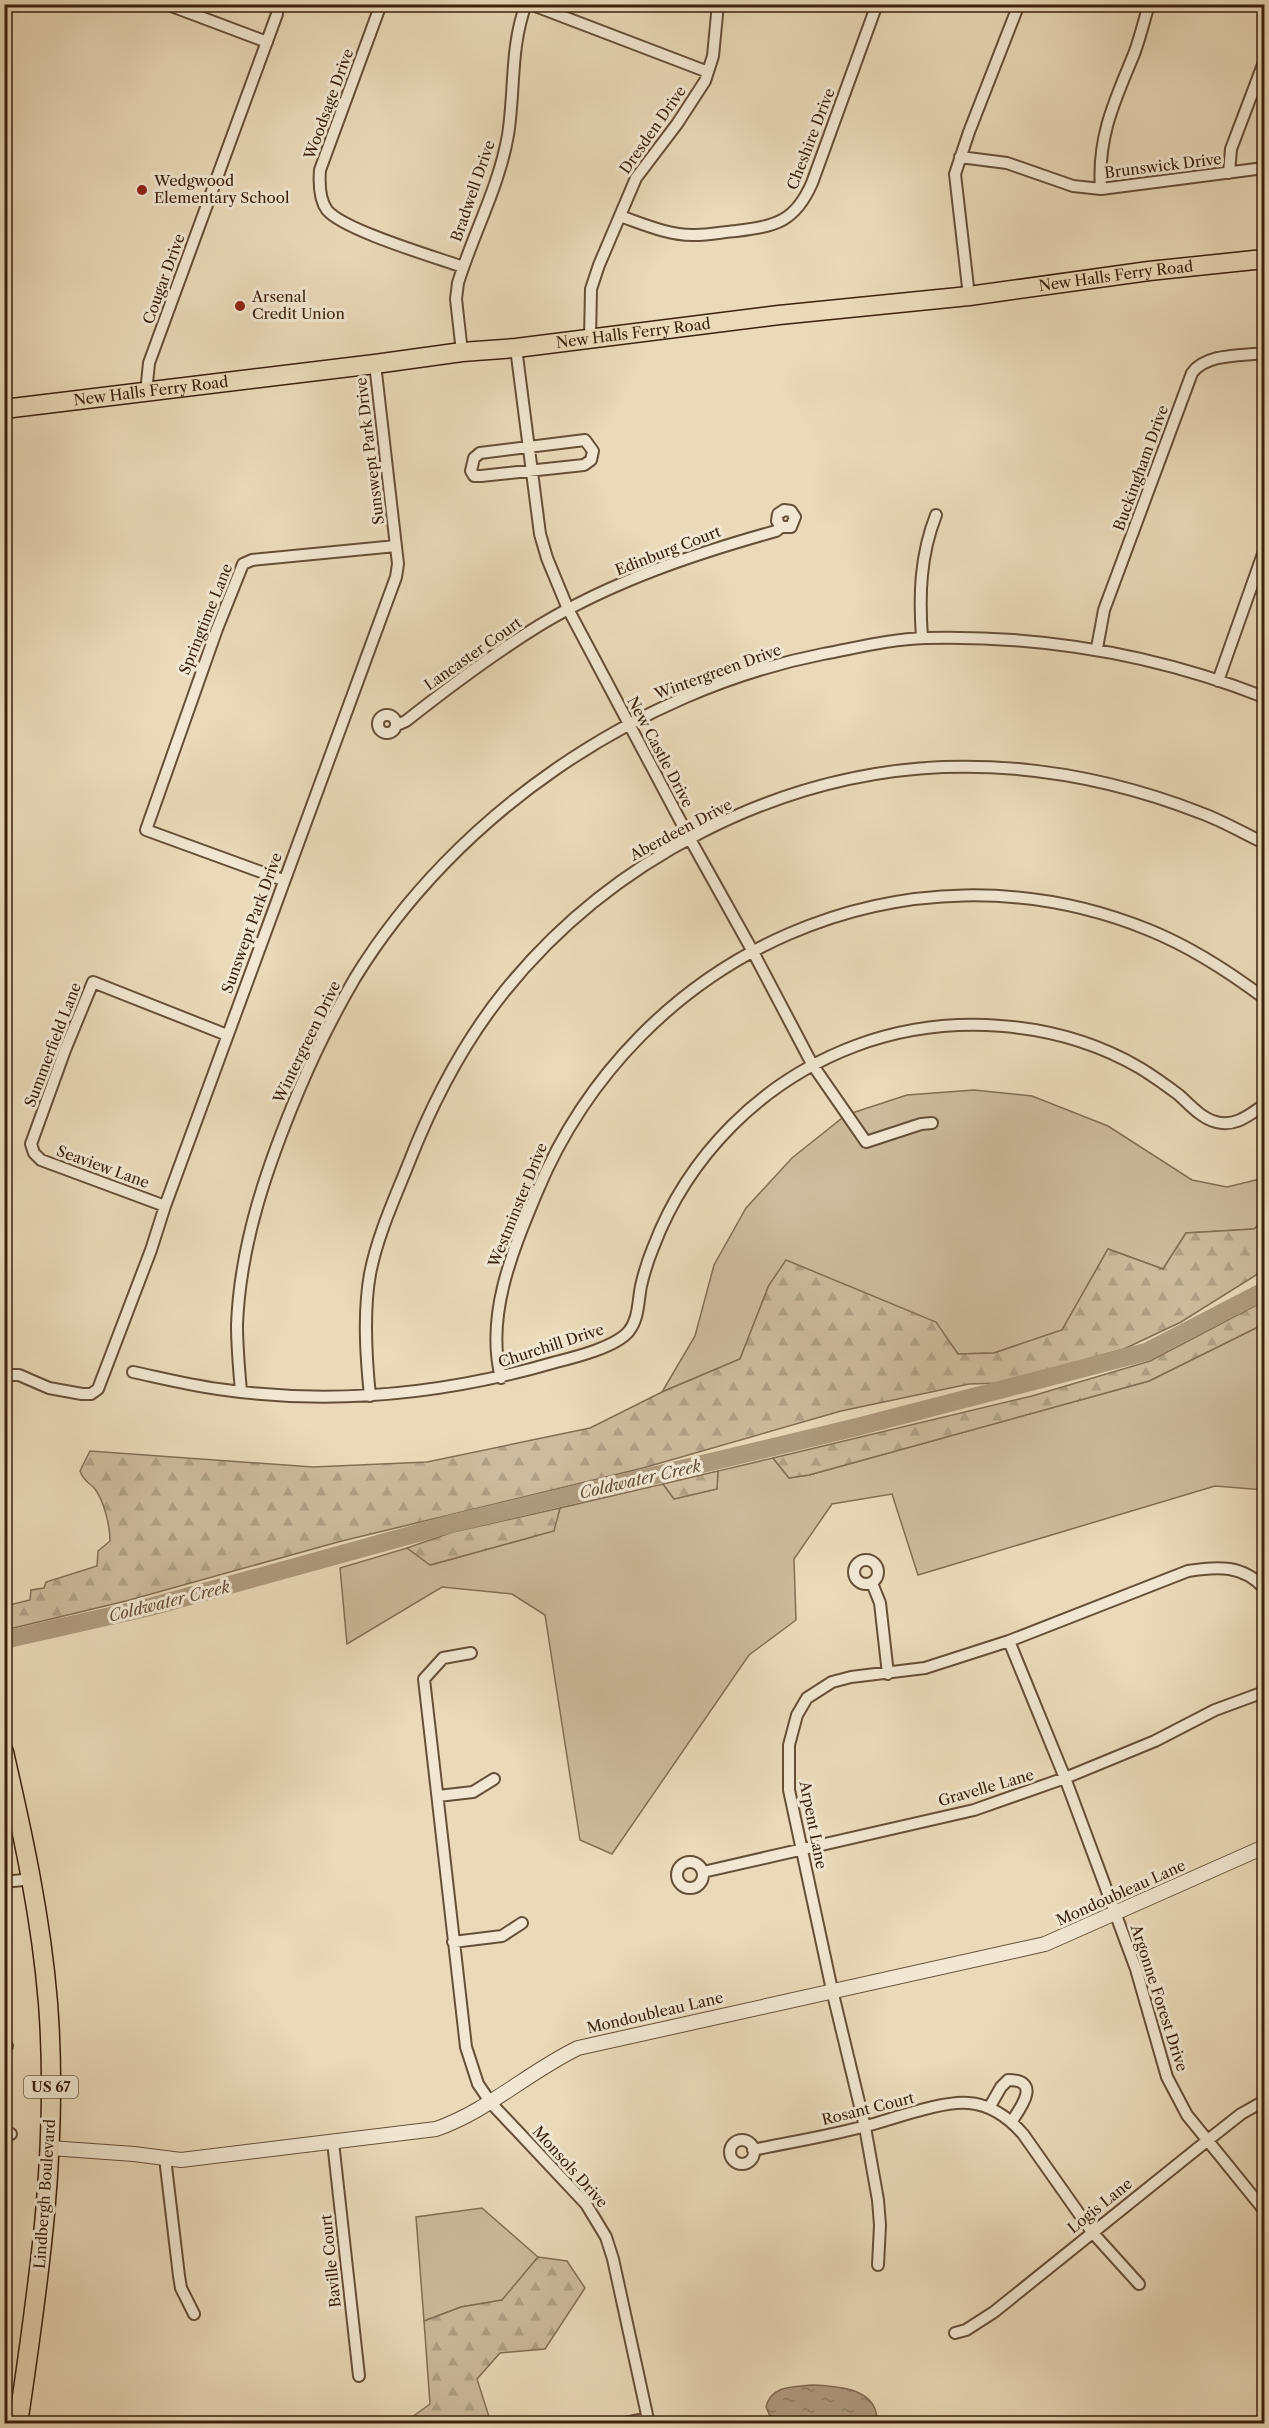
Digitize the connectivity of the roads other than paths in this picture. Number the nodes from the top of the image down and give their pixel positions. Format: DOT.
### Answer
graph roads {
  1 [pos="166,4"];
  2 [pos="277,4"];
  3 [pos="381,4"];
  4 [pos="528,4"];
  5 [pos="717,4"];
  6 [pos="877,4"];
  7 [pos="1019,4"];
  8 [pos="1149,4"];
  9 [pos="267,42"];
  10 [pos="1264,62"];
  11 [pos="708,72"];
  12 [pos="960,158"];
  13 [pos="1264,168"];
  14 [pos="1229,173"];
  15 [pos="1101,189"];
  16 [pos="620,216"];
  17 [pos="1264,259"];
  18 [pos="463,267"];
  19 [pos="969,296"];
  20 [pos="590,339"];
  21 [pos="516,348"];
  22 [pos="462,352"];
  23 [pos="1264,353"];
  24 [pos="375,364"];
  25 [pos="146,393"];
  26 [pos="4,409"];
  27 [pos="530,445"];
  28 [pos="533,472"];
  29 [pos="936,515"];
  30 [pos="781,526"];
  31 [pos="396,546"];
  32 [pos="1264,556"];
  33 [pos="568,609"];
  34 [pos="922,638"];
  35 [pos="1097,648"];
  36 [pos="1218,681"];
  37 [pos="1264,697"];
  38 [pos="397,725"];
  39 [pos="629,725"];
  40 [pos="690,839"];
  41 [pos="1264,843"];
  42 [pos="283,880"];
  43 [pos="752,950"];
  44 [pos="1264,998"];
  45 [pos="227,1035"];
  46 [pos="812,1064"];
  47 [pos="1264,1104"];
  48 [pos="932,1123"];
  49 [pos="34,1153"];
  50 [pos="165,1206"];
  51 [pos="133,1372"];
  52 [pos="4,1375"];
  53 [pos="501,1378"];
  54 [pos="241,1391"];
  55 [pos="370,1396"];
  56 [pos="872,1583"];
  57 [pos="1264,1588"];
  58 [pos="1009,1641"];
  59 [pos="471,1653"];
  60 [pos="888,1674"];
  61 [pos="1264,1692"];
  62 [pos="4,1752"];
  63 [pos="1065,1778"];
  64 [pos="494,1779"];
  65 [pos="438,1796"];
  66 [pos="1264,1847"];
  67 [pos="802,1848"];
  68 [pos="703,1872"];
  69 [pos="32,1879"];
  70 [pos="4,1882"];
  71 [pos="1115,1915"];
  72 [pos="522,1923"];
  73 [pos="453,1942"];
  74 [pos="832,1990"];
  75 [pos="1264,2101"];
  76 [pos="491,2103"];
  77 [pos="989,2108"];
  78 [pos="1012,2121"];
  79 [pos="865,2127"];
  80 [pos="1208,2140"];
  81 [pos="333,2142"];
  82 [pos="50,2148"];
  83 [pos="753,2150"];
  84 [pos="165,2158"];
  85 [pos="1264,2210"];
  86 [pos="1092,2232"];
  87 [pos="878,2265"];
  88 [pos="1139,2284"];
  89 [pos="194,2314"];
  90 [pos="955,2333"];
  91 [pos="359,2376"];
  92 [pos="649,2421"];
  93 [pos="18,2424"];
  94 [pos="620,2424"];
  1 -- 9 [label="street"];
  2 -- 9 [label="street, Cougar Drive"];
  3 -- 18 [label="street, Woodsage Drive"];
  4 -- 11 [label="street"];
  4 -- 18 [label="street, Bradwell Drive"];
  5 -- 11 [label="street, Dresden Drive"];
  6 -- 16 [label="street, Cheshire Drive"];
  7 -- 12 [label="street"];
  8 -- 15 [label="street"];
  9 -- 25 [label="street, Cougar Drive"];
  10 -- 14 [label="street"];
  11 -- 16 [label="street, Dresden Drive"];
  12 -- 15 [label="street, Brunswick Drive"];
  12 -- 19 [label="street"];
  13 -- 14 [label="street, Brunswick Drive"];
  14 -- 15 [label="street, Brunswick Drive"];
  16 -- 20 [label="street, Dresden Drive"];
  17 -- 19 [label="main road, New Halls Ferry Road"];
  18 -- 22 [label="street, Bradwell Drive"];
  19 -- 20 [label="main road, New Halls Ferry Road"];
  20 -- 21 [label="main road, New Halls Ferry Road"];
  21 -- 22 [label="main road, New Halls Ferry Road"];
  21 -- 27 [label="street, New Castle Drive"];
  22 -- 24 [label="main road, New Halls Ferry Road"];
  23 -- 35 [label="street, Buckingham Drive"];
  24 -- 25 [label="main road, New Halls Ferry Road"];
  24 -- 31 [label="street, Sunswept Park Drive"];
  25 -- 26 [label="main road, New Halls Ferry Road"];
  27 -- 28 [label="street, New Castle Drive"];
  27 -- 28 [label="street"];
  27 -- 28 [label="street"];
  28 -- 33 [label="street, New Castle Drive"];
  29 -- 34 [label="street"];
  30 -- 33 [label="street, Edinburg Court"];
  31 -- 42 [label="street, Sunswept Park Drive"];
  31 -- 42 [label="street, Springtime Lane"];
  32 -- 36 [label="street"];
  33 -- 38 [label="street, Lancaster Court"];
  33 -- 39 [label="street, New Castle Drive"];
  34 -- 35 [label="street, Wintergreen Drive"];
  34 -- 39 [label="street, Wintergreen Drive"];
  35 -- 36 [label="street, Wintergreen Drive"];
  36 -- 37 [label="street, Wintergreen Drive"];
  39 -- 40 [label="street, New Castle Drive"];
  39 -- 54 [label="street, Wintergreen Drive"];
  40 -- 41 [label="street, Aberdeen Drive"];
  40 -- 43 [label="street, New Castle Drive"];
  40 -- 55 [label="street, Aberdeen Drive"];
  42 -- 45 [label="street, Sunswept Park Drive"];
  43 -- 44 [label="street, Westminster Drive"];
  43 -- 46 [label="street, New Castle Drive"];
  43 -- 53 [label="street, Westminster Drive"];
  45 -- 49 [label="street, Summerfield Lane"];
  45 -- 50 [label="street, Sunswept Park Drive"];
  46 -- 47 [label="street, Churchill Drive"];
  46 -- 48 [label="street, New Castle Drive"];
  46 -- 53 [label="street, Churchill Drive"];
  49 -- 50 [label="street, Seaview Lane"];
  50 -- 52 [label="street, Sunswept Park Drive"];
  51 -- 54 [label="street, Churchill Drive"];
  53 -- 55 [label="street, Churchill Drive"];
  54 -- 55 [label="street, Churchill Drive"];
  56 -- 60 [label="street"];
  57 -- 58 [label="street, Arpent Lane"];
  58 -- 60 [label="street, Arpent Lane"];
  58 -- 63 [label="street, Argonne Forest Drive"];
  59 -- 65 [label="street, Monsols Drive"];
  60 -- 67 [label="street, Arpent Lane"];
  61 -- 63 [label="street, Gravelle Lane"];
  62 -- 69 [label="main road, Lindbergh Boulevard / US 67"];
  63 -- 67 [label="street, Gravelle Lane"];
  63 -- 71 [label="street, Argonne Forest Drive"];
  64 -- 65 [label="street"];
  65 -- 73 [label="street, Monsols Drive"];
  66 -- 71 [label="street, Mondoubleau Lane"];
  67 -- 68 [label="street, Gravelle Lane"];
  67 -- 74 [label="street, Arpent Lane"];
  69 -- 70 [label="street"];
  69 -- 82 [label="main road, Lindbergh Boulevard / US 67"];
  71 -- 74 [label="street, Mondoubleau Lane"];
  71 -- 80 [label="street, Argonne Forest Drive"];
  72 -- 73 [label="street"];
  73 -- 76 [label="street, Monsols Drive"];
  74 -- 76 [label="street, Mondoubleau Lane"];
  74 -- 79 [label="street, Arpent Lane"];
  75 -- 80 [label="street, Logis Lane"];
  76 -- 81 [label="street, Mondoubleau Lane"];
  76 -- 92 [label="street, Monsols Drive"];
  77 -- 78 [label="street, Rosant Court"];
  77 -- 78 [label="street"];
  77 -- 79 [label="street, Rosant Court"];
  78 -- 86 [label="street, Rosant Court"];
  79 -- 83 [label="street, Rosant Court"];
  79 -- 87 [label="street, Arpent Lane"];
  80 -- 85 [label="street, Argonne Forest Drive"];
  80 -- 86 [label="street, Logis Lane"];
  81 -- 84 [label="street, Mondoubleau Lane"];
  81 -- 91 [label="street, Baville Court"];
  82 -- 84 [label="street, Mondoubleau Lane"];
  82 -- 93 [label="main road, Lindbergh Boulevard / US 67"];
  84 -- 89 [label="street"];
  86 -- 88 [label="street, Rosant Court"];
  86 -- 90 [label="street, Logis Lane"];
  92 -- 94 [label="street"];
}
